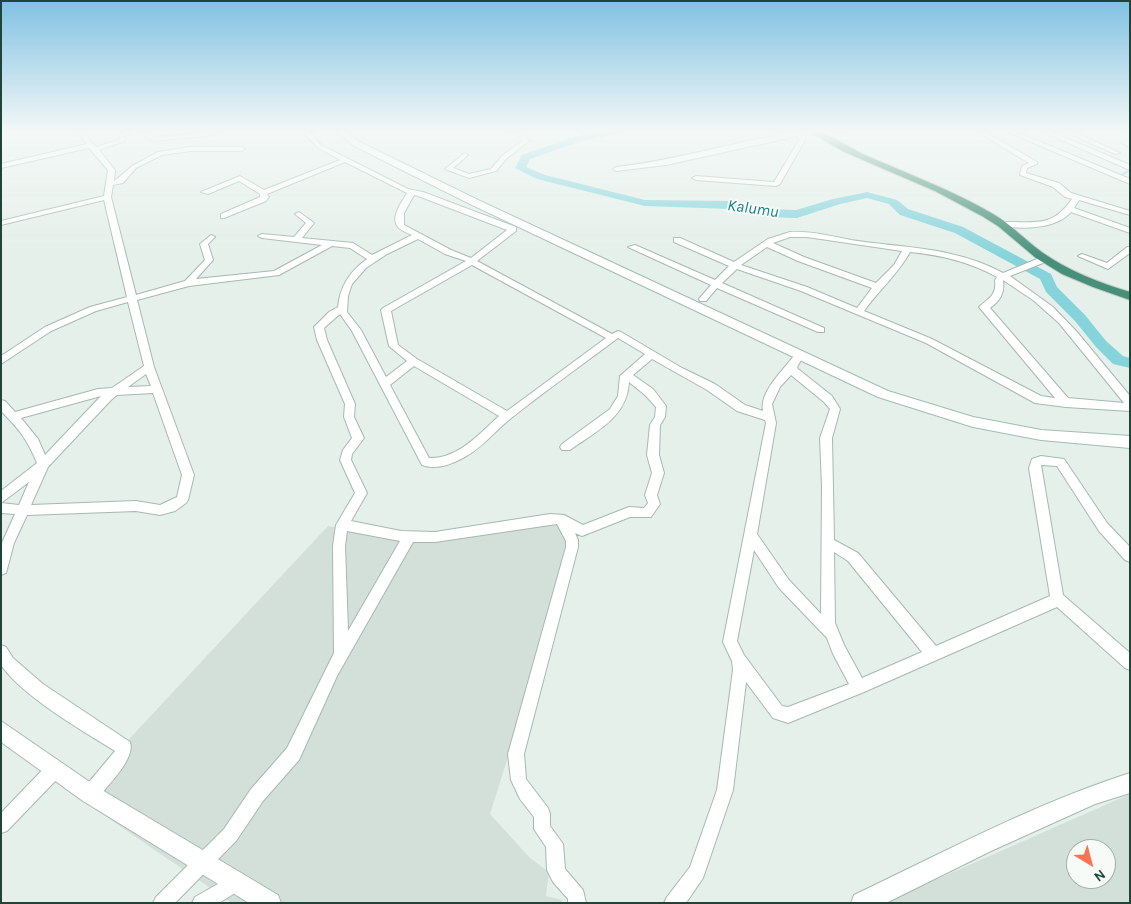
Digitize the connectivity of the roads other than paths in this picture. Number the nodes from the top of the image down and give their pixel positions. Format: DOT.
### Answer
graph roads {
  1 [pos="112,172"];
  2 [pos="129,172"];
  3 [pos="315,172"];
  4 [pos="369,172"];
  5 [pos="413,172"];
  6 [pos="457,172"];
  7 [pos="485,172"];
  8 [pos="783,172"];
  9 [pos="902,172"];
  10 [pos="1023,172"];
  11 [pos="1107,172"];
  12 [pos="696,178"];
  13 [pos="1130,182"];
  14 [pos="205,192"];
  15 [pos="412,192"];
  16 [pos="107,193"];
  17 [pos="263,193"];
  18 [pos="1077,198"];
  19 [pos="1071,210"];
  20 [pos="1130,213"];
  21 [pos="299,214"];
  22 [pos="224,216"];
  23 [pos="1,223"];
  24 [pos="1002,224"];
  25 [pos="1130,231"];
  26 [pos="262,236"];
  27 [pos="417,236"];
  28 [pos="211,238"];
  29 [pos="296,239"];
  30 [pos="677,240"];
  31 [pos="329,244"];
  32 [pos="768,244"];
  33 [pos="632,247"];
  34 [pos="908,248"];
  35 [pos="1130,249"];
  36 [pos="1082,256"];
  37 [pos="1045,259"];
  38 [pos="372,260"];
  39 [pos="472,261"];
  40 [pos="736,265"];
  41 [pos="1003,276"];
  42 [pos="188,283"];
  43 [pos="714,284"];
  44 [pos="877,287"];
  45 [pos="1130,296"];
  46 [pos="132,298"];
  47 [pos="703,299"];
  48 [pos="342,309"];
  49 [pos="859,311"];
  50 [pos="821,330"];
  51 [pos="612,338"];
  52 [pos="651,354"];
  53 [pos="799,355"];
  54 [pos="1,361"];
  55 [pos="414,361"];
  56 [pos="149,366"];
  57 [pos="792,367"];
  58 [pos="626,375"];
  59 [pos="384,384"];
  60 [pos="157,389"];
  61 [pos="117,390"];
  62 [pos="1066,403"];
  63 [pos="1130,403"];
  64 [pos="1,404"];
  65 [pos="1130,407"];
  66 [pos="13,416"];
  67 [pos="507,416"];
  68 [pos="770,418"];
  69 [pos="1130,442"];
  70 [pos="566,447"];
  71 [pos="43,464"];
  72 [pos="1,498"];
  73 [pos="1,508"];
  74 [pos="23,510"];
  75 [pos="342,525"];
  76 [pos="577,535"];
  77 [pos="752,536"];
  78 [pos="409,537"];
  79 [pos="828,543"];
  80 [pos="1130,556"];
  81 [pos="1,569"];
  82 [pos="1057,598"];
  83 [pos="831,634"];
  84 [pos="1,652"];
  85 [pos="342,654"];
  86 [pos="933,654"];
  87 [pos="739,660"];
  88 [pos="1130,663"];
  89 [pos="859,687"];
  90 [pos="1,730"];
  91 [pos="55,769"];
  92 [pos="1130,783"];
  93 [pos="90,794"];
  94 [pos="1,824"];
  95 [pos="205,862"];
  96 [pos="237,882"];
  97 [pos="162,903"];
  98 [pos="201,903"];
  99 [pos="270,903"];
  100 [pos="577,903"];
  101 [pos="673,903"];
  102 [pos="862,903"];
  1 -- 16 [label="street"];
  2 -- 16 [label="street"];
  3 -- 17 [label="street"];
  4 -- 15 [label="street"];
  5 -- 53 [label="main road"];
  6 -- 7 [label="street"];
  8 -- 12 [label="street"];
  9 -- 24 [label="highway"];
  10 -- 18 [label="street"];
  11 -- 13 [label="street"];
  14 -- 17 [label="street"];
  15 -- 27 [label="street"];
  15 -- 39 [label="street"];
  16 -- 23 [label="street"];
  16 -- 46 [label="street"];
  17 -- 22 [label="street"];
  18 -- 19 [label="street"];
  18 -- 20 [label="street"];
  19 -- 24 [label="street"];
  19 -- 25 [label="street"];
  21 -- 29 [label="street"];
  24 -- 37 [label="highway"];
  26 -- 29 [label="street"];
  27 -- 38 [label="street"];
  27 -- 39 [label="street"];
  28 -- 42 [label="street"];
  29 -- 31 [label="street"];
  30 -- 40 [label="street"];
  31 -- 38 [label="street"];
  31 -- 42 [label="street"];
  32 -- 34 [label="street"];
  32 -- 40 [label="street"];
  32 -- 44 [label="street"];
  33 -- 43 [label="street"];
  34 -- 41 [label="street"];
  34 -- 44 [label="street"];
  35 -- 36 [label="street"];
  37 -- 41 [label="street"];
  37 -- 45 [label="highway"];
  38 -- 48 [label="street"];
  39 -- 51 [label="street"];
  39 -- 55 [label="street"];
  40 -- 43 [label="street"];
  40 -- 49 [label="street"];
  41 -- 62 [label="street"];
  41 -- 63 [label="street"];
  42 -- 46 [label="street"];
  43 -- 47 [label="street"];
  43 -- 50 [label="street"];
  44 -- 49 [label="street"];
  46 -- 54 [label="street"];
  46 -- 56 [label="street"];
  48 -- 59 [label="street"];
  48 -- 75 [label="street"];
  49 -- 62 [label="street"];
  51 -- 52 [label="street"];
  51 -- 67 [label="street"];
  52 -- 58 [label="street"];
  52 -- 68 [label="street"];
  53 -- 57 [label="street"];
  53 -- 69 [label="main road"];
  55 -- 59 [label="street"];
  55 -- 67 [label="street"];
  56 -- 60 [label="street"];
  56 -- 61 [label="street"];
  57 -- 68 [label="street"];
  57 -- 79 [label="street"];
  58 -- 70 [label="street"];
  58 -- 76 [label="street"];
  59 -- 67 [label="street"];
  60 -- 61 [label="street"];
  60 -- 74 [label="street"];
  61 -- 66 [label="street"];
  61 -- 71 [label="street"];
  62 -- 65 [label="street"];
  64 -- 66 [label="street"];
  66 -- 71 [label="street"];
  68 -- 77 [label="street"];
  71 -- 72 [label="street"];
  71 -- 74 [label="street"];
  73 -- 74 [label="street"];
  74 -- 81 [label="street"];
  75 -- 78 [label="street"];
  75 -- 85 [label="street"];
  76 -- 78 [label="street"];
  76 -- 100 [label="street"];
  77 -- 83 [label="street"];
  77 -- 87 [label="street"];
  78 -- 85 [label="street"];
  79 -- 83 [label="street"];
  79 -- 86 [label="street"];
  80 -- 82 [label="street"];
  82 -- 86 [label="street"];
  82 -- 88 [label="street"];
  83 -- 89 [label="street"];
  84 -- 93 [label="street"];
  85 -- 95 [label="street"];
  86 -- 89 [label="street"];
  87 -- 89 [label="street"];
  87 -- 101 [label="street"];
  90 -- 91 [label="street"];
  91 -- 93 [label="street"];
  91 -- 94 [label="street"];
  92 -- 102 [label="street"];
  93 -- 95 [label="street"];
  95 -- 96 [label="street"];
  95 -- 97 [label="street"];
  96 -- 98 [label="street"];
  96 -- 99 [label="street"];
}
